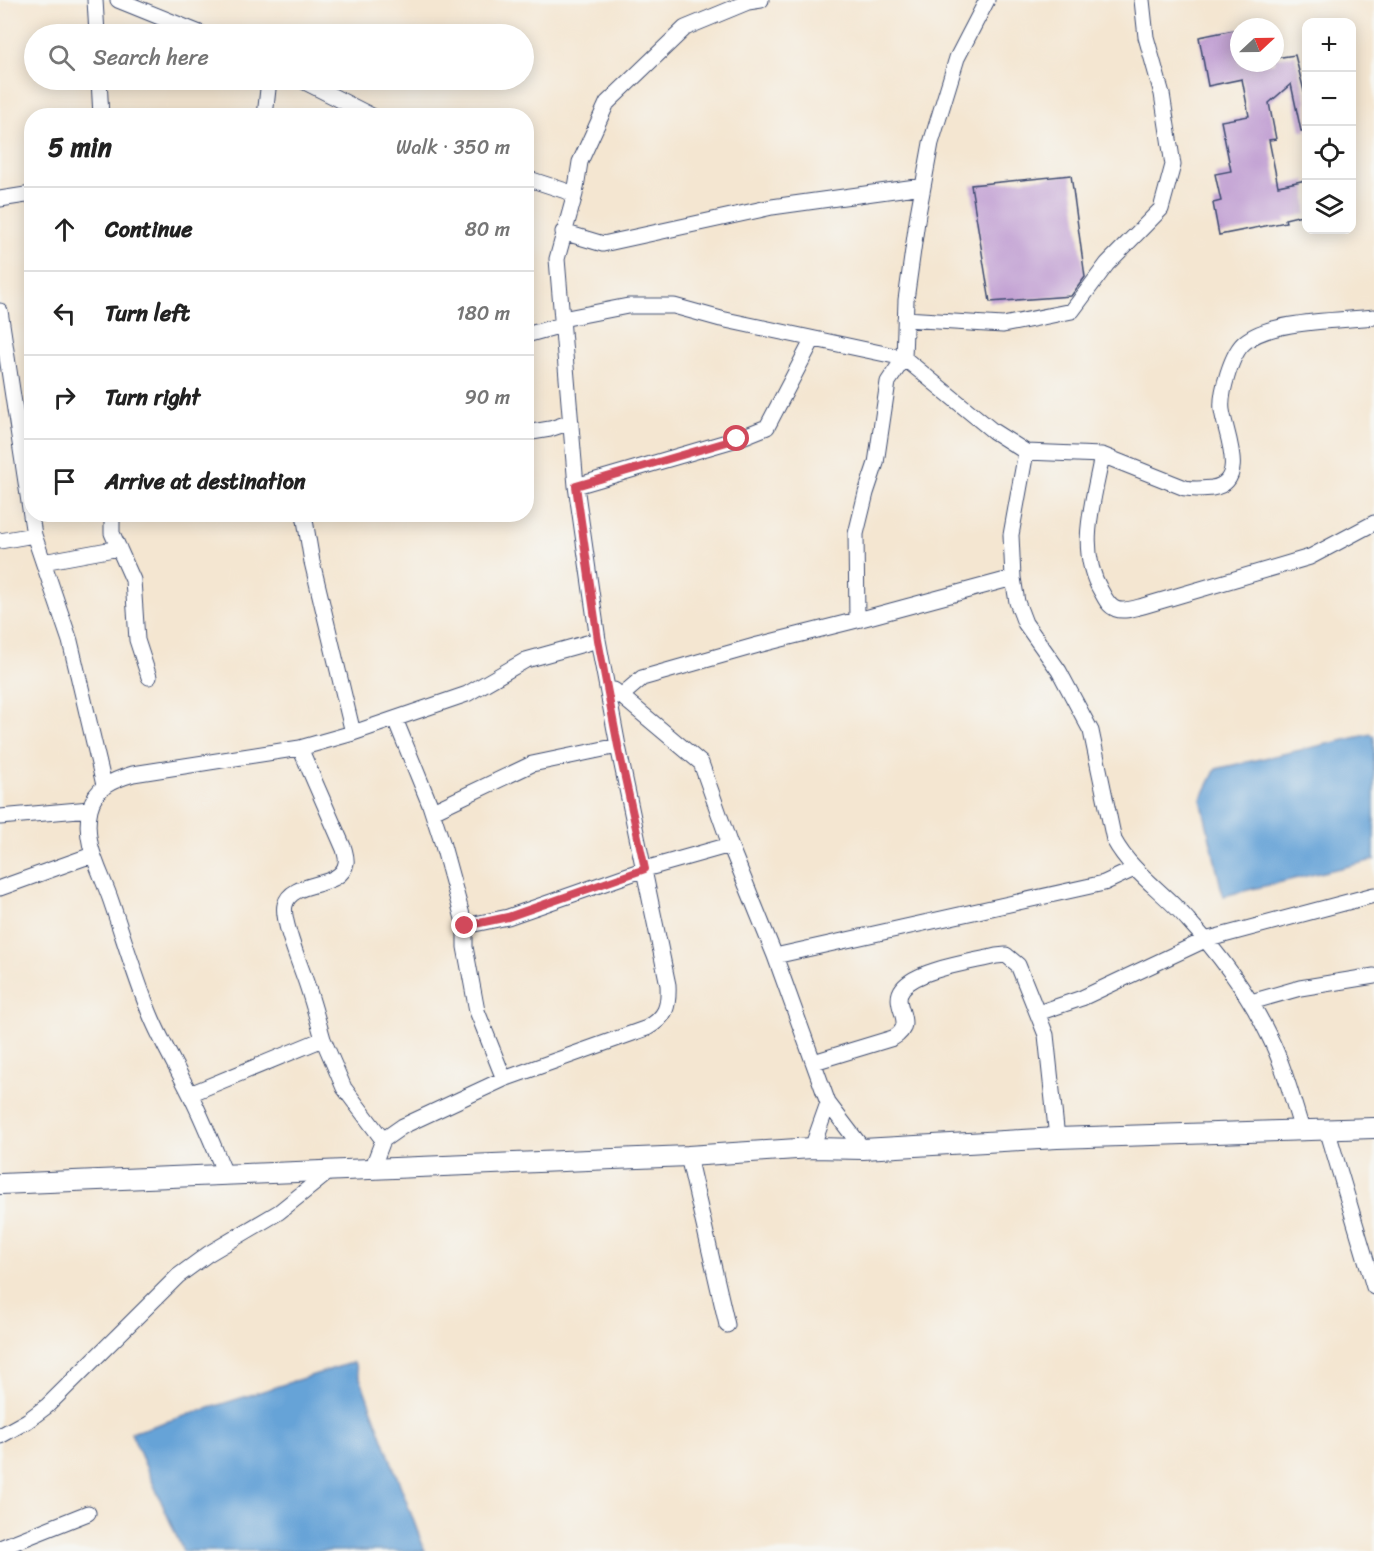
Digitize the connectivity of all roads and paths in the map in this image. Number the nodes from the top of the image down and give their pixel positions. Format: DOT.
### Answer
graph roads {
  1 [pos="95,0"];
  2 [pos="118,0"];
  3 [pos="761,0"];
  4 [pos="987,0"];
  5 [pos="1142,0"];
  6 [pos="96,24"];
  7 [pos="177,24"];
  8 [pos="100,90"];
  9 [pos="268,90"];
  10 [pos="321,90"];
  11 [pos="101,108"];
  12 [pos="266,108"];
  13 [pos="356,108"];
  14 [pos="534,181"];
  15 [pos="923,186"];
  16 [pos="575,194"];
  17 [pos="24,195"];
  18 [pos="0,199"];
  19 [pos="564,231"];
  20 [pos="0,311"];
  21 [pos="1374,317"];
  22 [pos="562,319"];
  23 [pos="905,319"];
  24 [pos="534,333"];
  25 [pos="813,339"];
  26 [pos="3,349"];
  27 [pos="904,358"];
  28 [pos="571,422"];
  29 [pos="534,432"];
  30 [pos="1026,452"];
  31 [pos="1102,455"];
  32 [pos="24,475"];
  33 [pos="576,486"];
  34 [pos="32,522"];
  35 [pos="112,522"];
  36 [pos="305,522"];
  37 [pos="1374,523"];
  38 [pos="34,535"];
  39 [pos="0,541"];
  40 [pos="119,548"];
  41 [pos="43,562"];
  42 [pos="1013,578"];
  43 [pos="857,620"];
  44 [pos="598,640"];
  45 [pos="149,676"];
  46 [pos="607,685"];
  47 [pos="621,696"];
  48 [pos="395,719"];
  49 [pos="353,733"];
  50 [pos="618,746"];
  51 [pos="300,748"];
  52 [pos="104,785"];
  53 [pos="90,809"];
  54 [pos="433,811"];
  55 [pos="0,817"];
  56 [pos="730,845"];
  57 [pos="92,855"];
  58 [pos="645,869"];
  59 [pos="1134,869"];
  60 [pos="0,888"];
  61 [pos="1374,895"];
  62 [pos="465,926"];
  63 [pos="1204,940"];
  64 [pos="775,956"];
  65 [pos="1374,976"];
  66 [pos="1251,1002"];
  67 [pos="1038,1012"];
  68 [pos="323,1039"];
  69 [pos="814,1062"];
  70 [pos="504,1079"];
  71 [pos="190,1094"];
  72 [pos="828,1102"];
  73 [pos="1374,1128"];
  74 [pos="1327,1129"];
  75 [pos="1302,1130"];
  76 [pos="1057,1138"];
  77 [pos="382,1140"];
  78 [pos="812,1148"];
  79 [pos="863,1149"];
  80 [pos="688,1156"];
  81 [pos="372,1169"];
  82 [pos="330,1171"];
  83 [pos="226,1176"];
  84 [pos="0,1184"];
  85 [pos="1374,1287"];
  86 [pos="727,1325"];
  87 [pos="0,1436"];
  88 [pos="88,1513"];
  89 [pos="0,1548"];
  1 -- 6 [label="street"];
  2 -- 7 [label="street"];
  3 -- 16 [label="street"];
  4 -- 15 [label="street"];
  5 -- 23 [label="street"];
  8 -- 11 [label="street"];
  9 -- 12 [label="street"];
  10 -- 13 [label="street"];
  14 -- 16 [label="street"];
  15 -- 19 [label="street"];
  15 -- 23 [label="street"];
  16 -- 19 [label="street"];
  17 -- 18 [label="street"];
  19 -- 22 [label="street"];
  20 -- 26 [label="street"];
  21 -- 31 [label="street"];
  22 -- 24 [label="street"];
  22 -- 25 [label="street"];
  22 -- 28 [label="street"];
  23 -- 27 [label="street"];
  25 -- 27 [label="street"];
  25 -- 33 [label="street"];
  26 -- 32 [label="street"];
  27 -- 30 [label="street"];
  27 -- 43 [label="street"];
  28 -- 29 [label="street"];
  28 -- 33 [label="street"];
  30 -- 31 [label="street"];
  30 -- 42 [label="street"];
  31 -- 37 [label="street"];
  33 -- 44 [label="street"];
  34 -- 38 [label="street"];
  35 -- 40 [label="street"];
  36 -- 49 [label="street"];
  38 -- 39 [label="street"];
  38 -- 41 [label="street"];
  40 -- 41 [label="street"];
  40 -- 45 [label="street"];
  41 -- 52 [label="street"];
  42 -- 43 [label="street"];
  42 -- 59 [label="street"];
  43 -- 47 [label="street"];
  44 -- 46 [label="street"];
  44 -- 48 [label="street"];
  46 -- 47 [label="street"];
  46 -- 50 [label="street"];
  47 -- 56 [label="street"];
  48 -- 49 [label="street"];
  48 -- 54 [label="street"];
  49 -- 51 [label="street"];
  50 -- 54 [label="street"];
  50 -- 58 [label="street"];
  51 -- 52 [label="street"];
  51 -- 68 [label="street"];
  52 -- 53 [label="street"];
  53 -- 55 [label="street"];
  53 -- 57 [label="street"];
  54 -- 62 [label="street"];
  56 -- 58 [label="street"];
  56 -- 64 [label="street"];
  57 -- 60 [label="street"];
  57 -- 71 [label="street"];
  58 -- 62 [label="street"];
  58 -- 70 [label="street"];
  59 -- 63 [label="street"];
  59 -- 64 [label="street"];
  61 -- 63 [label="street"];
  62 -- 70 [label="street"];
  63 -- 66 [label="street"];
  63 -- 67 [label="street"];
  64 -- 69 [label="street"];
  65 -- 66 [label="street"];
  66 -- 75 [label="street"];
  67 -- 69 [label="street"];
  67 -- 76 [label="street"];
  68 -- 71 [label="street"];
  68 -- 77 [label="street"];
  69 -- 72 [label="street"];
  70 -- 77 [label="street"];
  71 -- 83 [label="street"];
  72 -- 78 [label="street"];
  72 -- 79 [label="street"];
  73 -- 74 [label="main road"];
  74 -- 75 [label="main road"];
  74 -- 85 [label="street"];
  75 -- 76 [label="main road"];
  76 -- 79 [label="main road"];
  77 -- 81 [label="street"];
  78 -- 79 [label="main road"];
  78 -- 80 [label="main road"];
  80 -- 81 [label="main road"];
  80 -- 86 [label="street"];
  81 -- 82 [label="main road"];
  82 -- 83 [label="main road"];
  82 -- 87 [label="street"];
  83 -- 84 [label="main road"];
  88 -- 89 [label="street"];
}
